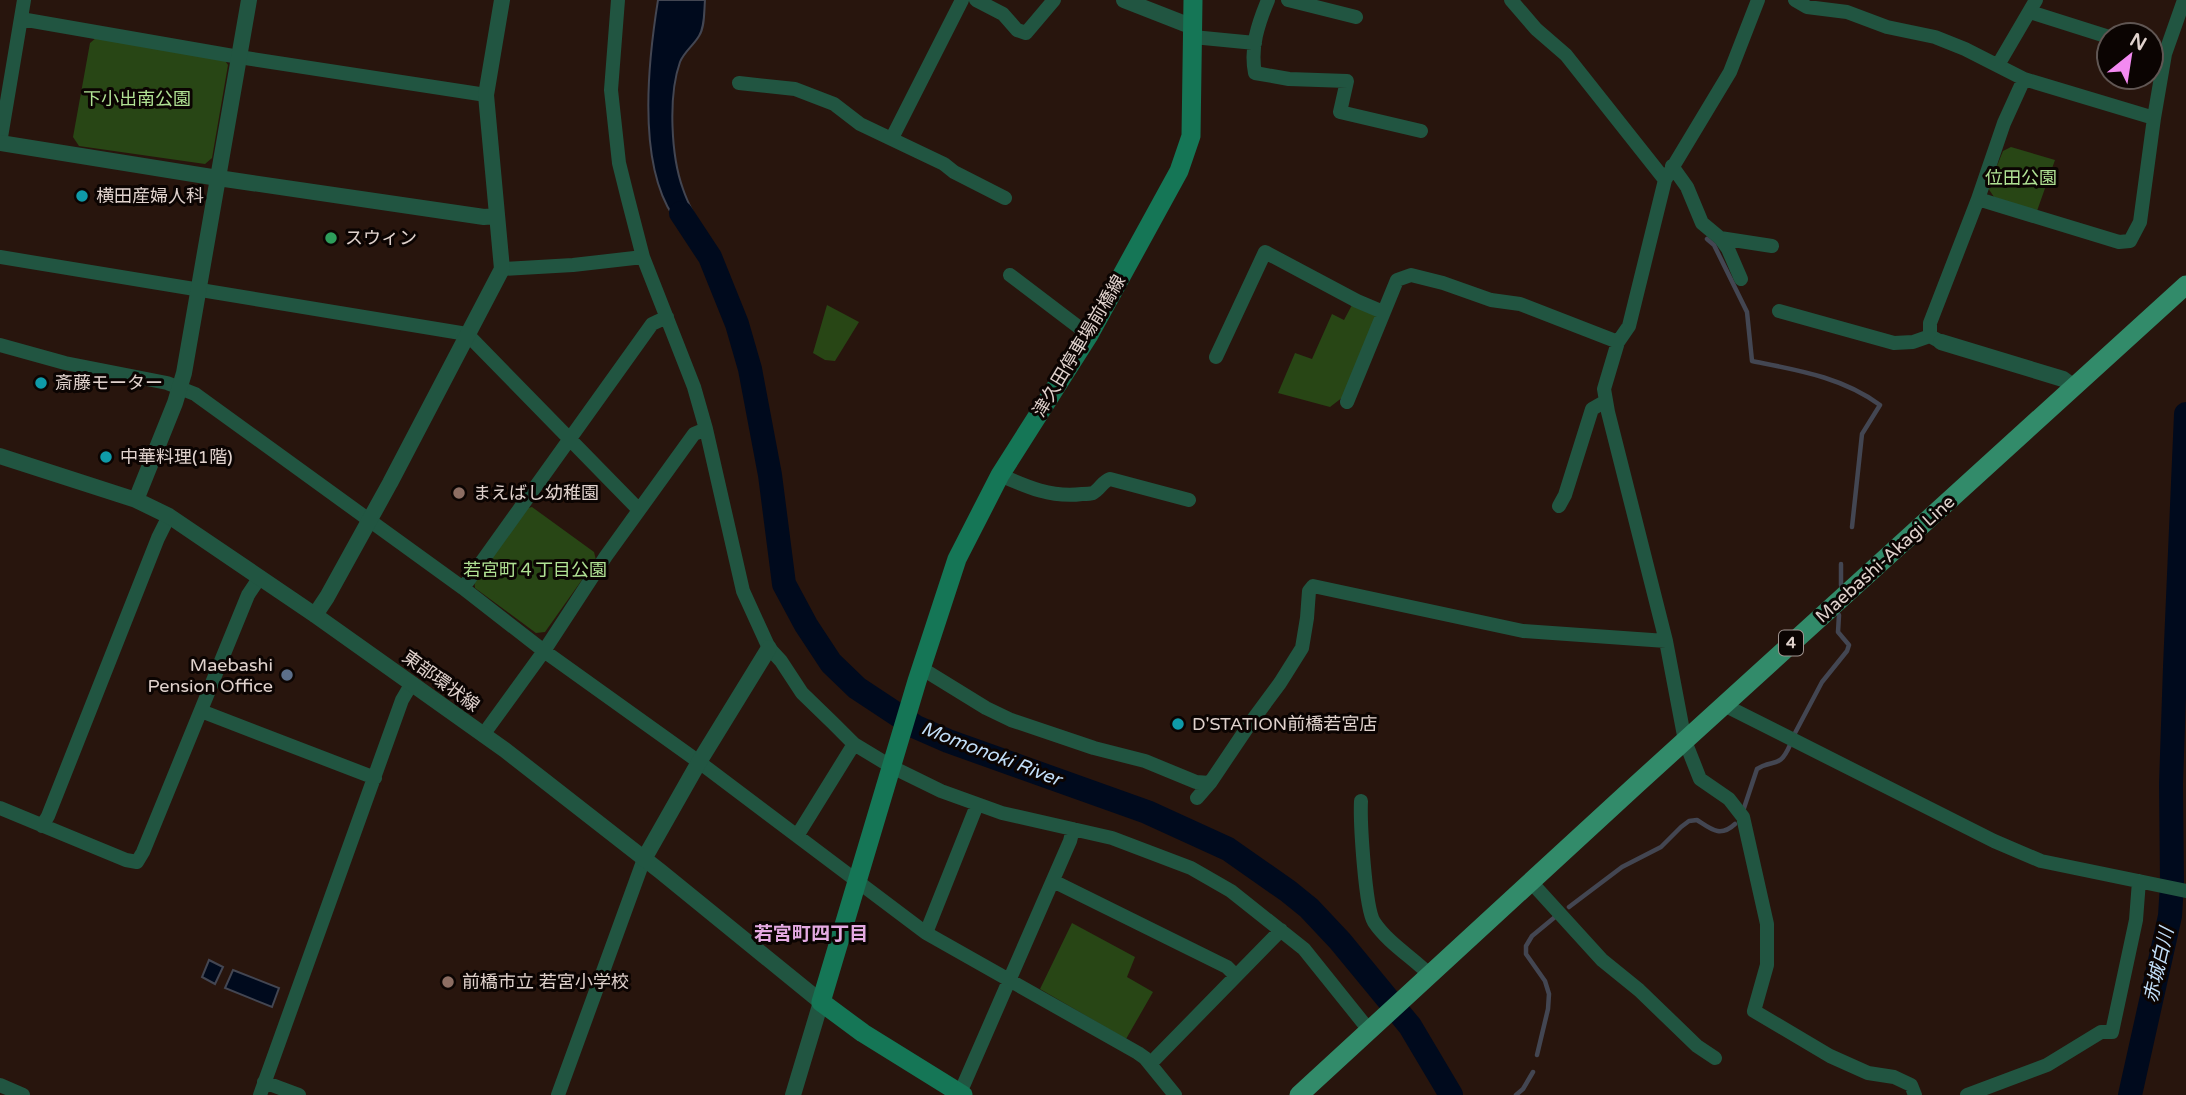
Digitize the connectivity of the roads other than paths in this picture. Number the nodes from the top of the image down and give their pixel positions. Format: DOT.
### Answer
graph roads {
  1 [pos="24,0"];
  2 [pos="249,0"];
  3 [pos="502,0"];
  4 [pos="618,0"];
  5 [pos="962,0"];
  6 [pos="976,0"];
  7 [pos="1054,0"];
  8 [pos="1124,0"];
  9 [pos="1193,0"];
  10 [pos="1268,0"];
  11 [pos="1288,0"];
  12 [pos="1511,0"];
  13 [pos="1758,0"];
  14 [pos="1795,0"];
  15 [pos="2184,0"];
  16 [pos="2034,6"];
  17 [pos="1356,18"];
  18 [pos="21,19"];
  19 [pos="2095,31"];
  20 [pos="1193,32"];
  21 [pos="2165,38"];
  22 [pos="1255,43"];
  23 [pos="239,57"];
  24 [pos="1998,65"];
  25 [pos="2024,79"];
  26 [pos="739,83"];
  27 [pos="2156,91"];
  28 [pos="486,95"];
  29 [pos="2154,118"];
  30 [pos="1421,131"];
  31 [pos="892,138"];
  32 [pos="0,143"];
  33 [pos="1672,166"];
  34 [pos="218,178"];
  35 [pos="1665,180"];
  36 [pos="1005,198"];
  37 [pos="1978,198"];
  38 [pos="496,216"];
  39 [pos="1720,238"];
  40 [pos="1772,246"];
  41 [pos="0,257"];
  42 [pos="643,257"];
  43 [pos="502,269"];
  44 [pos="1010,275"];
  45 [pos="1741,279"];
  46 [pos="2186,285"];
  47 [pos="198,290"];
  48 [pos="1779,311"];
  49 [pos="1383,312"];
  50 [pos="667,317"];
  51 [pos="467,334"];
  52 [pos="1089,335"];
  53 [pos="1935,339"];
  54 [pos="1618,342"];
  55 [pos="0,345"];
  56 [pos="1216,357"];
  57 [pos="180,387"];
  58 [pos="2074,387"];
  59 [pos="1606,401"];
  60 [pos="1347,402"];
  61 [pos="706,429"];
  62 [pos="569,439"];
  63 [pos="0,456"];
  64 [pos="1000,475"];
  65 [pos="136,500"];
  66 [pos="1189,500"];
  67 [pos="1559,506"];
  68 [pos="639,510"];
  69 [pos="169,516"];
  70 [pos="369,520"];
  71 [pos="260,577"];
  72 [pos="463,588"];
  73 [pos="315,615"];
  74 [pos="1666,642"];
  75 [pos="769,648"];
  76 [pos="544,651"];
  77 [pos="919,675"];
  78 [pos="412,683"];
  79 [pos="1724,705"];
  80 [pos="201,711"];
  81 [pos="483,735"];
  82 [pos="1685,741"];
  83 [pos="854,744"];
  84 [pos="699,762"];
  85 [pos="892,767"];
  86 [pos="375,778"];
  87 [pos="1210,783"];
  88 [pos="1198,797"];
  89 [pos="1361,801"];
  90 [pos="977,805"];
  91 [pos="0,808"];
  92 [pos="42,826"];
  93 [pos="1073,829"];
  94 [pos="797,836"];
  95 [pos="644,859"];
  96 [pos="857,880"];
  97 [pos="1052,881"];
  98 [pos="1531,882"];
  99 [pos="2142,882"];
  100 [pos="2186,891"];
  101 [pos="1281,930"];
  102 [pos="926,933"];
  103 [pos="1236,976"];
  104 [pos="1424,980"];
  105 [pos="1010,981"];
  106 [pos="821,1002"];
  107 [pos="1373,1027"];
  108 [pos="1715,1058"];
  109 [pos="1150,1064"];
  110 [pos="0,1085"];
  111 [pos="262,1089"];
  112 [pos="1305,1093"];
  113 [pos="961,1094"];
  114 [pos="23,1095"];
  115 [pos="299,1095"];
  116 [pos="558,1095"];
  117 [pos="793,1095"];
  118 [pos="1175,1095"];
  119 [pos="1915,1095"];
  120 [pos="1967,1095"];
  1 -- 18 [label="street"];
  2 -- 23 [label="street"];
  3 -- 28 [label="street"];
  4 -- 42 [label="street"];
  5 -- 31 [label="street"];
  6 -- 7 [label="street"];
  8 -- 20 [label="street"];
  9 -- 20 [label="main road, 津久田停車場前橋線"];
  10 -- 22 [label="street"];
  11 -- 17 [label="street"];
  12 -- 35 [label="street"];
  13 -- 33 [label="street"];
  14 -- 24 [label="street"];
  15 -- 21 [label="street"];
  16 -- 19 [label="street"];
  16 -- 24 [label="street"];
  18 -- 23 [label="street"];
  18 -- 32 [label="street"];
  20 -- 22 [label="street"];
  20 -- 52 [label="main road, 津久田停車場前橋線"];
  22 -- 30 [label="street"];
  23 -- 28 [label="street"];
  23 -- 34 [label="street"];
  24 -- 25 [label="street"];
  25 -- 29 [label="street"];
  25 -- 37 [label="street"];
  26 -- 31 [label="street"];
  27 -- 29 [label="street"];
  28 -- 38 [label="street"];
  29 -- 37 [label="street"];
  31 -- 36 [label="street"];
  32 -- 34 [label="street"];
  33 -- 35 [label="street"];
  33 -- 39 [label="street"];
  34 -- 38 [label="street"];
  34 -- 47 [label="street"];
  35 -- 54 [label="street"];
  37 -- 53 [label="street"];
  38 -- 43 [label="street"];
  39 -- 40 [label="street"];
  39 -- 45 [label="street"];
  41 -- 47 [label="street"];
  42 -- 43 [label="street"];
  42 -- 50 [label="street"];
  43 -- 51 [label="street"];
  44 -- 52 [label="street"];
  46 -- 58 [label="main road, Maebashi-Akagi Line / 4"];
  47 -- 51 [label="street"];
  47 -- 57 [label="street"];
  48 -- 53 [label="street"];
  49 -- 54 [label="street"];
  49 -- 56 [label="street"];
  49 -- 60 [label="street"];
  50 -- 61 [label="street"];
  50 -- 62 [label="street"];
  51 -- 62 [label="street"];
  51 -- 70 [label="street"];
  52 -- 64 [label="main road, 津久田停車場前橋線"];
  53 -- 58 [label="street"];
  54 -- 59 [label="street"];
  55 -- 57 [label="street"];
  57 -- 65 [label="street"];
  57 -- 70 [label="street"];
  58 -- 79 [label="main road, Maebashi-Akagi Line / 4"];
  59 -- 67 [label="street"];
  59 -- 74 [label="street"];
  61 -- 68 [label="street"];
  61 -- 75 [label="street"];
  62 -- 68 [label="street"];
  62 -- 72 [label="street"];
  63 -- 65 [label="street, 東部環状線"];
  64 -- 66 [label="street"];
  64 -- 77 [label="main road, 津久田停車場前橋線"];
  65 -- 69 [label="street, 東部環状線"];
  68 -- 76 [label="street"];
  69 -- 71 [label="street, 東部環状線"];
  69 -- 92 [label="street"];
  70 -- 72 [label="street"];
  70 -- 73 [label="street"];
  71 -- 73 [label="street, 東部環状線"];
  71 -- 80 [label="street"];
  72 -- 76 [label="street"];
  73 -- 78 [label="street, 東部環状線"];
  74 -- 82 [label="street"];
  74 -- 87 [label="street"];
  75 -- 83 [label="street"];
  75 -- 84 [label="street"];
  76 -- 81 [label="street"];
  76 -- 84 [label="street"];
  77 -- 85 [label="main road, 津久田停車場前橋線"];
  77 -- 87 [label="street"];
  78 -- 81 [label="street, 東部環状線"];
  78 -- 86 [label="street"];
  79 -- 82 [label="main road, Maebashi-Akagi Line / 4"];
  79 -- 99 [label="street"];
  80 -- 86 [label="street"];
  80 -- 92 [label="street"];
  81 -- 95 [label="street, 東部環状線"];
  82 -- 98 [label="main road, Maebashi-Akagi Line / 4"];
  82 -- 119 [label="street"];
  83 -- 85 [label="street"];
  83 -- 94 [label="street"];
  84 -- 94 [label="street"];
  84 -- 95 [label="street"];
  85 -- 90 [label="street"];
  85 -- 96 [label="main road"];
  86 -- 111 [label="street"];
  87 -- 88 [label="street"];
  89 -- 104 [label="street"];
  90 -- 93 [label="street"];
  90 -- 102 [label="street"];
  91 -- 92 [label="street"];
  93 -- 97 [label="street"];
  93 -- 101 [label="street"];
  94 -- 96 [label="street"];
  95 -- 106 [label="street, 東部環状線"];
  95 -- 116 [label="street"];
  96 -- 102 [label="street"];
  96 -- 106 [label="main road"];
  97 -- 103 [label="street"];
  97 -- 105 [label="street"];
  98 -- 104 [label="main road, Maebashi-Akagi Line / 4"];
  98 -- 108 [label="street"];
  99 -- 100 [label="street"];
  99 -- 120 [label="street"];
  101 -- 103 [label="street"];
  101 -- 107 [label="street"];
  102 -- 105 [label="street"];
  103 -- 109 [label="street"];
  104 -- 107 [label="main road, 4"];
  105 -- 109 [label="street"];
  105 -- 113 [label="street"];
  106 -- 113 [label="main road"];
  106 -- 117 [label="street"];
  107 -- 112 [label="main road, 4"];
  109 -- 118 [label="street"];
  110 -- 114 [label="street"];
  111 -- 115 [label="street"];
}
